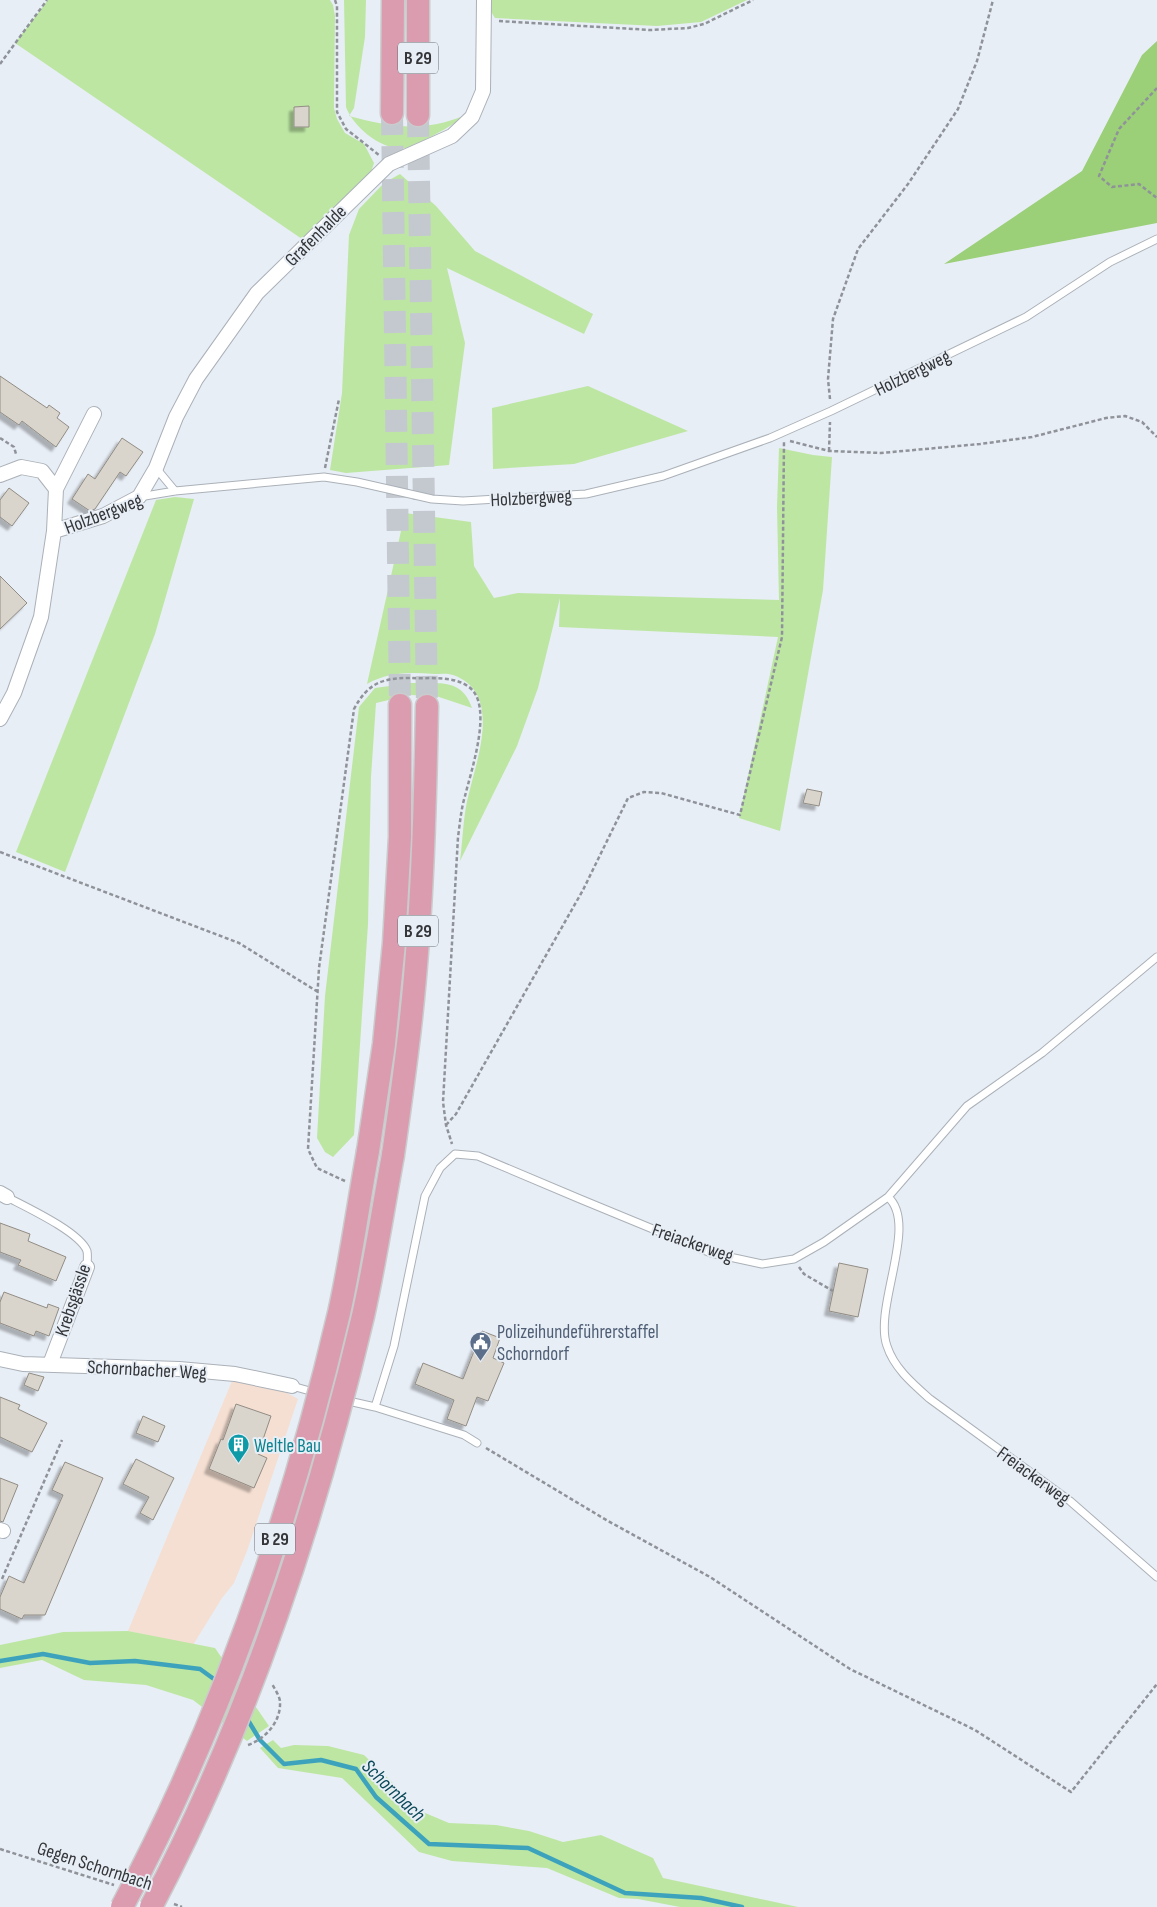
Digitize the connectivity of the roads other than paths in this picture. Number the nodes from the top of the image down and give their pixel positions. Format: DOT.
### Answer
graph roads {
  1 [pos="393,0"];
  2 [pos="418,0"];
  3 [pos="484,0"];
  4 [pos="392,113"];
  5 [pos="418,115"];
  6 [pos="1157,239"];
  7 [pos="94,414"];
  8 [pos="156,468"];
  9 [pos="0,474"];
  10 [pos="56,489"];
  11 [pos="175,492"];
  12 [pos="139,498"];
  13 [pos="54,532"];
  14 [pos="400,706"];
  15 [pos="427,706"];
  16 [pos="0,719"];
  17 [pos="1157,957"];
  18 [pos="4,1195"];
  19 [pos="888,1197"];
  20 [pos="87,1267"];
  21 [pos="0,1359"];
  22 [pos="50,1364"];
  23 [pos="292,1386"];
  24 [pos="326,1395"];
  25 [pos="335,1397"];
  26 [pos="375,1408"];
  27 [pos="477,1443"];
  28 [pos="1157,1577"];
  29 [pos="120,1897"];
  30 [pos="162,1906"];
  1 -- 4 [label="highway, B 29"];
  2 -- 5 [label="highway, B 29"];
  3 -- 8 [label="street, Grafenhalde"];
  6 -- 11 [label="lane, Holzbergweg"];
  7 -- 10 [label="street"];
  8 -- 11 [label="lane"];
  8 -- 12 [label="street, Grafenhalde"];
  9 -- 10 [label="street"];
  10 -- 13 [label="street"];
  11 -- 12 [label="lane, Holzbergweg"];
  12 -- 13 [label="street, Holzbergweg"];
  13 -- 16 [label="street, Holzbergweg"];
  14 -- 29 [label="highway, B 29, bridge"];
  15 -- 30 [label="highway, B 29, bridge"];
  17 -- 19 [label="lane"];
  18 -- 20 [label="lane, Krebsgässle"];
  19 -- 26 [label="lane, Freiackerweg"];
  19 -- 28 [label="lane, Freiackerweg"];
  20 -- 22 [label="street, Krebsgässle"];
  21 -- 22 [label="street, Schornbacher Weg"];
  22 -- 23 [label="street, Schornbacher Weg"];
  23 -- 24 [label="lane"];
  25 -- 26 [label="lane"];
  26 -- 27 [label="lane"];
}
